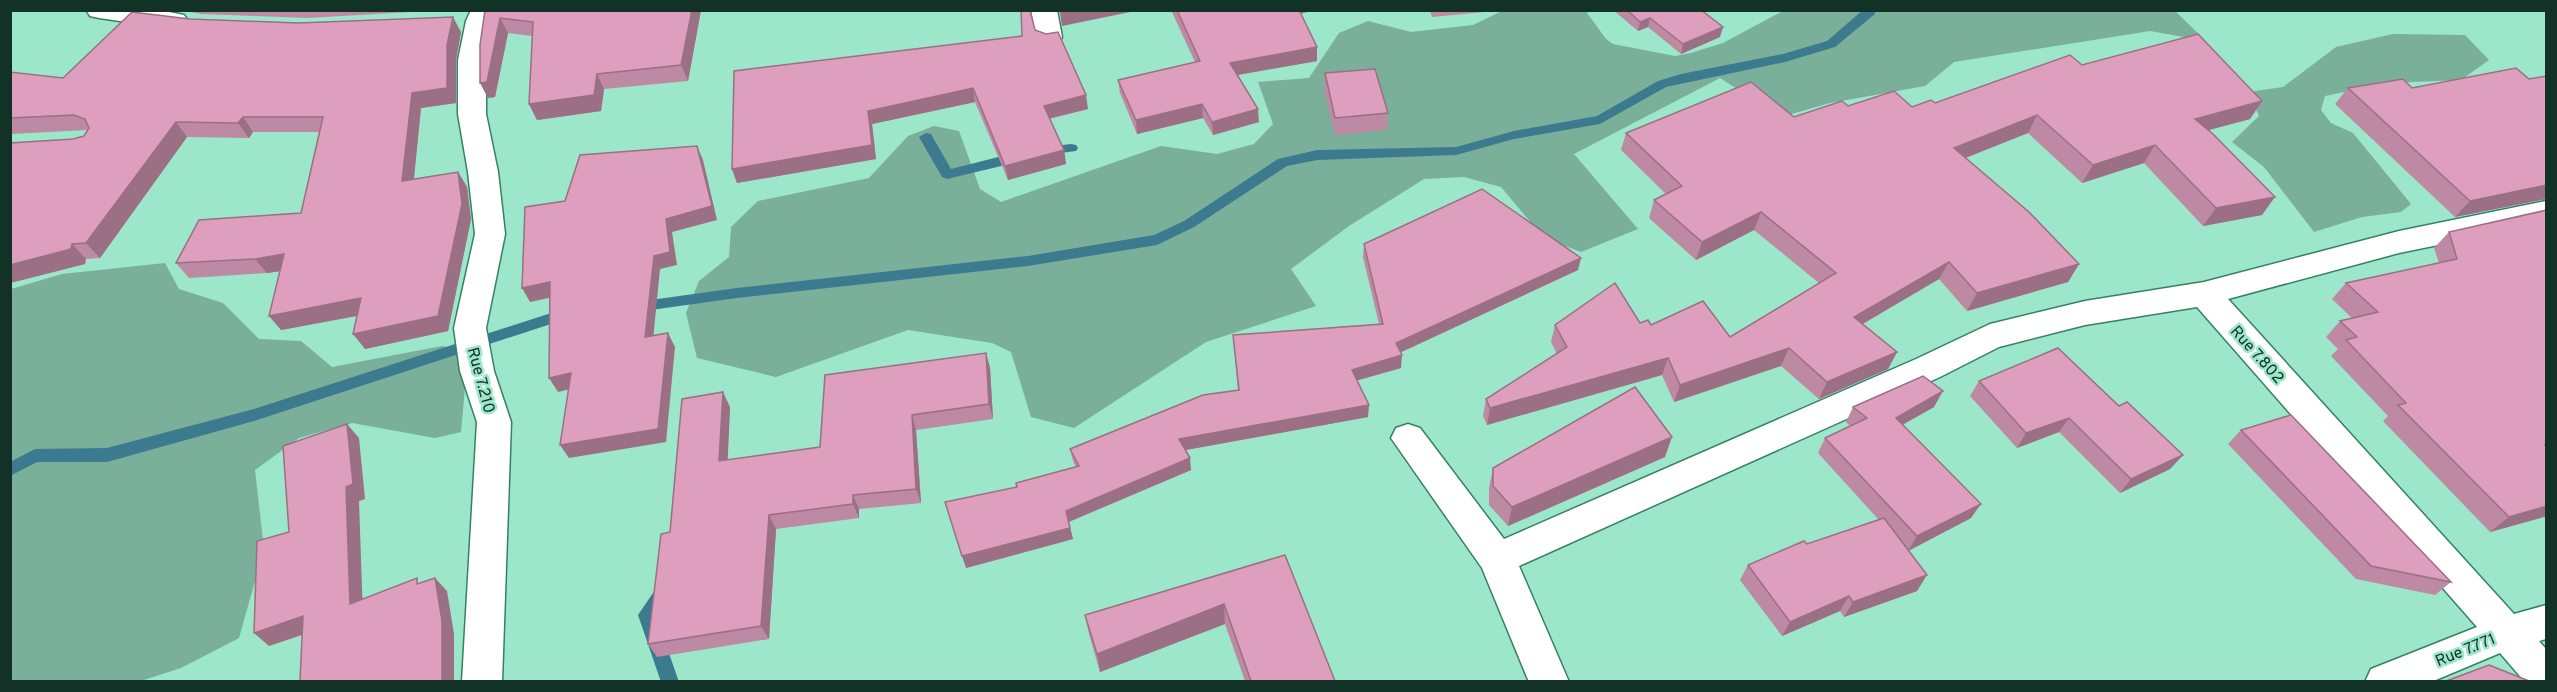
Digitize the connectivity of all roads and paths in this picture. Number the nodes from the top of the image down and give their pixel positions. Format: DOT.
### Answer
graph roads {
  1 [pos="99,10"];
  2 [pos="1044,10"];
  3 [pos="473,18"];
  4 [pos="201,24"];
  5 [pos="1049,37"];
  6 [pos="2547,212"];
  7 [pos="2204,294"];
  8 [pos="1408,438"];
  9 [pos="1497,559"];
  10 [pos="2547,622"];
  11 [pos="2506,633"];
  12 [pos="2547,677"];
  13 [pos="482,681"];
  14 [pos="1549,681"];
  15 [pos="2385,681"];
  1 -- 4 [label="street"];
  2 -- 5 [label="street"];
  3 -- 13 [label="street, Rue 7.210"];
  6 -- 7 [label="street"];
  7 -- 9 [label="street"];
  7 -- 11 [label="street, Rue 7.802"];
  8 -- 9 [label="street"];
  9 -- 14 [label="street"];
  10 -- 11 [label="street, Rue 7.771"];
  11 -- 12 [label="street, Rue 7.802"];
  11 -- 15 [label="street, Rue 7.771"];
}
